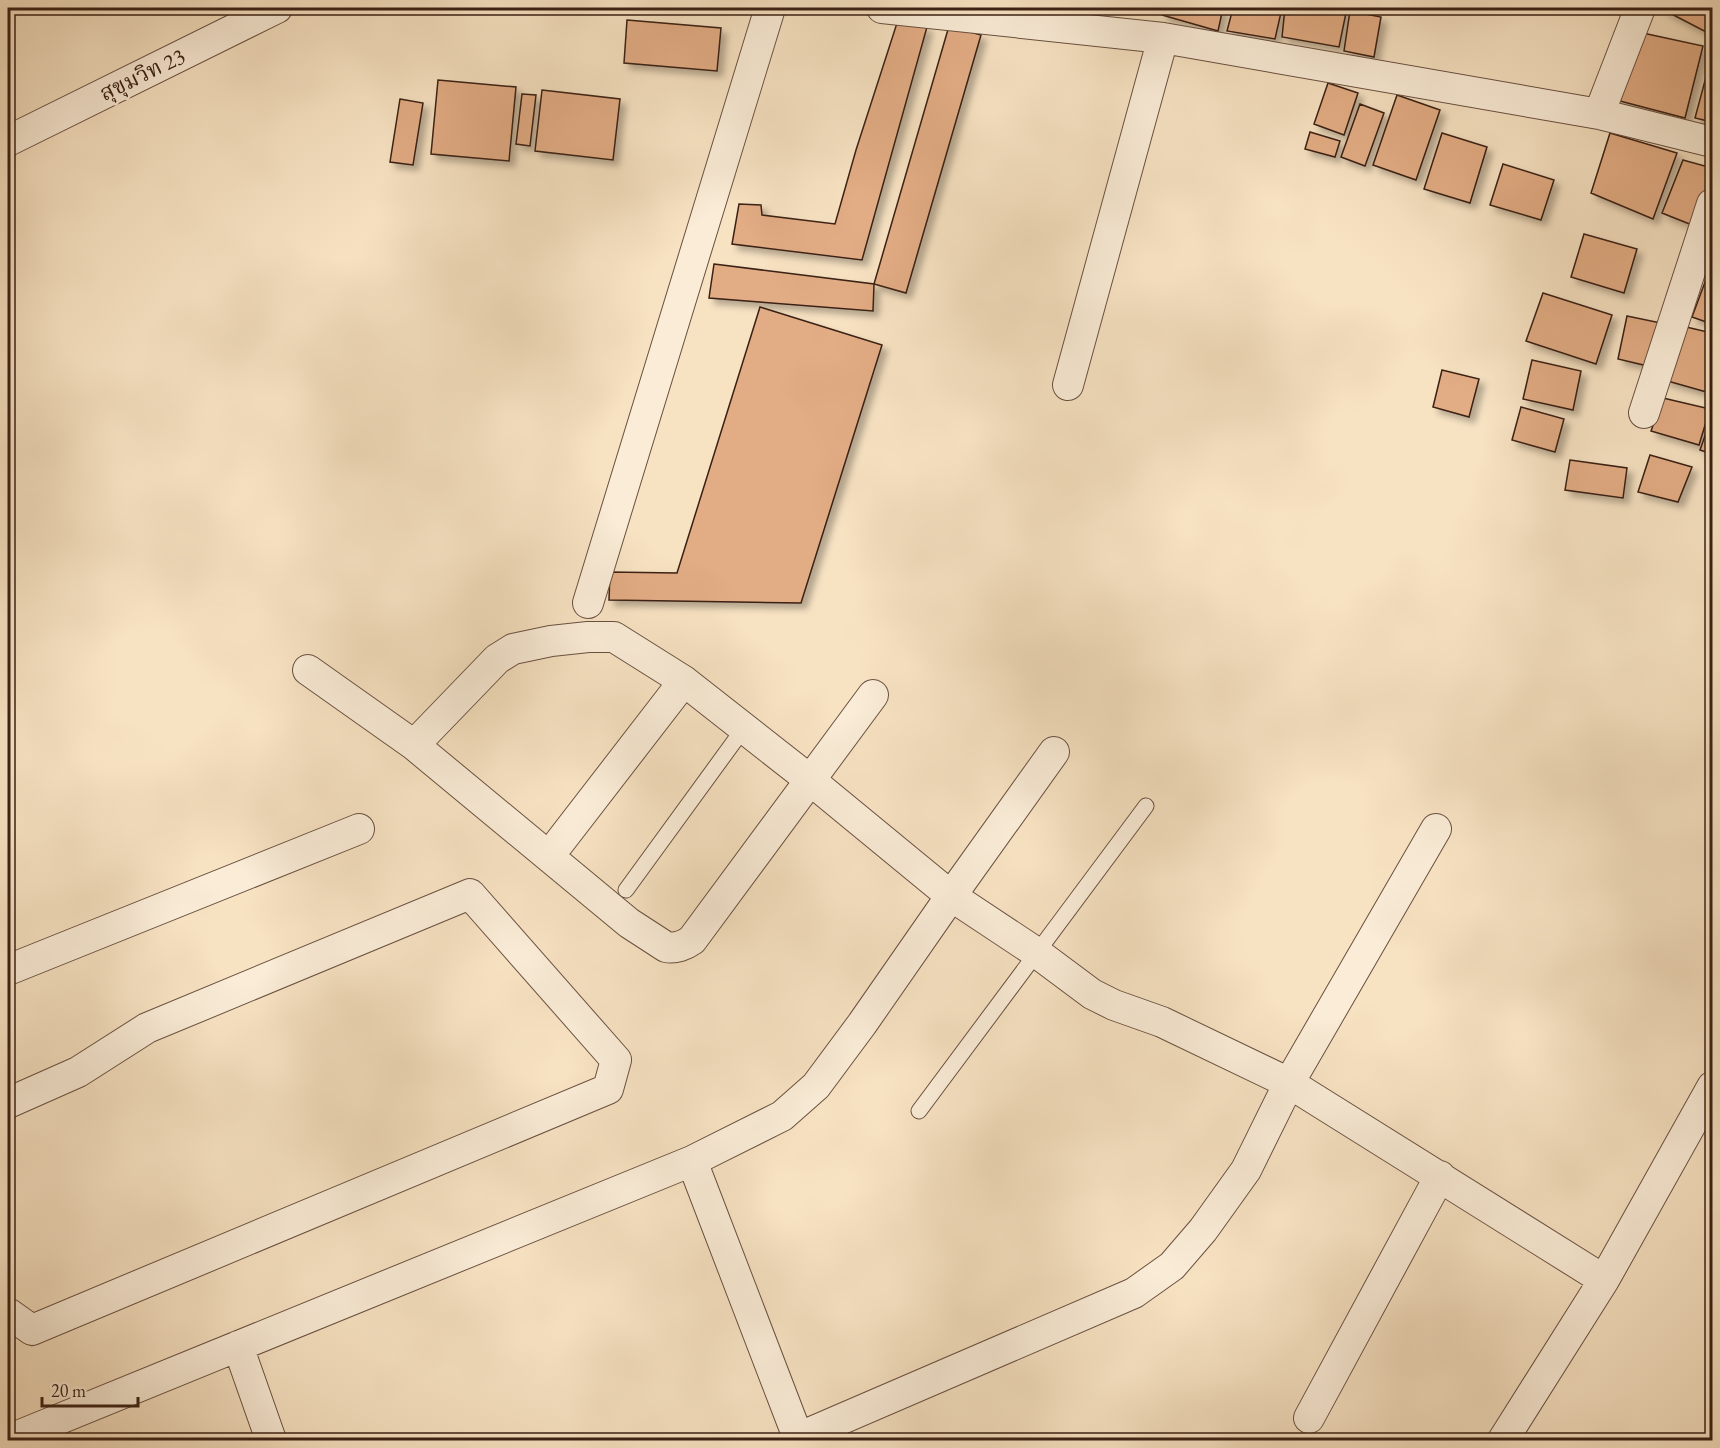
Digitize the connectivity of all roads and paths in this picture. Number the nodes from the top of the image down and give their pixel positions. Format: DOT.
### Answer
graph roads {
  1 [pos="277,8"];
  2 [pos="770,8"];
  3 [pos="882,8"];
  4 [pos="1640,8"];
  5 [pos="1163,38"];
  6 [pos="1599,114"];
  7 [pos="8,141"];
  8 [pos="1713,142"];
  9 [pos="1713,204"];
  10 [pos="1068,385"];
  11 [pos="1644,413"];
  12 [pos="588,603"];
  13 [pos="308,670"];
  14 [pos="684,681"];
  15 [pos="873,695"];
  16 [pos="744,728"];
  17 [pos="414,745"];
  18 [pos="1054,752"];
  19 [pos="810,780"];
  20 [pos="1146,806"];
  21 [pos="359,829"];
  22 [pos="1436,829"];
  23 [pos="559,843"];
  24 [pos="626,890"];
  25 [pos="951,896"];
  26 [pos="1037,953"];
  27 [pos="8,970"];
  28 [pos="1289,1083"];
  29 [pos="1713,1087"];
  30 [pos="8,1103"];
  31 [pos="919,1111"];
  32 [pos="692,1161"];
  33 [pos="1440,1176"];
  34 [pos="1604,1280"];
  35 [pos="8,1313"];
  36 [pos="238,1346"];
  37 [pos="1310,1418"];
  38 [pos="8,1440"];
  39 [pos="271,1440"];
  40 [pos="797,1440"];
  41 [pos="1503,1440"];
  1 -- 7 [label="street, สุขุมวิท 23"];
  2 -- 12 [label="street"];
  3 -- 5 [label="street"];
  4 -- 6 [label="street"];
  5 -- 6 [label="street"];
  5 -- 10 [label="street"];
  6 -- 8 [label="street"];
  9 -- 11 [label="street"];
  13 -- 17 [label="street"];
  14 -- 16 [label="street"];
  14 -- 17 [label="street"];
  14 -- 23 [label="street"];
  15 -- 19 [label="street"];
  16 -- 19 [label="street"];
  16 -- 24 [label="lane"];
  17 -- 19 [label="street"];
  18 -- 25 [label="street"];
  19 -- 25 [label="street"];
  20 -- 26 [label="lane"];
  21 -- 27 [label="street"];
  22 -- 28 [label="street"];
  25 -- 26 [label="street"];
  25 -- 32 [label="street"];
  26 -- 28 [label="street"];
  26 -- 31 [label="lane"];
  28 -- 33 [label="street"];
  28 -- 40 [label="street"];
  29 -- 34 [label="street"];
  30 -- 35 [label="street"];
  32 -- 36 [label="street"];
  32 -- 40 [label="street"];
  33 -- 34 [label="street"];
  33 -- 37 [label="street"];
  34 -- 41 [label="street"];
  36 -- 38 [label="street"];
  36 -- 39 [label="street"];
}
